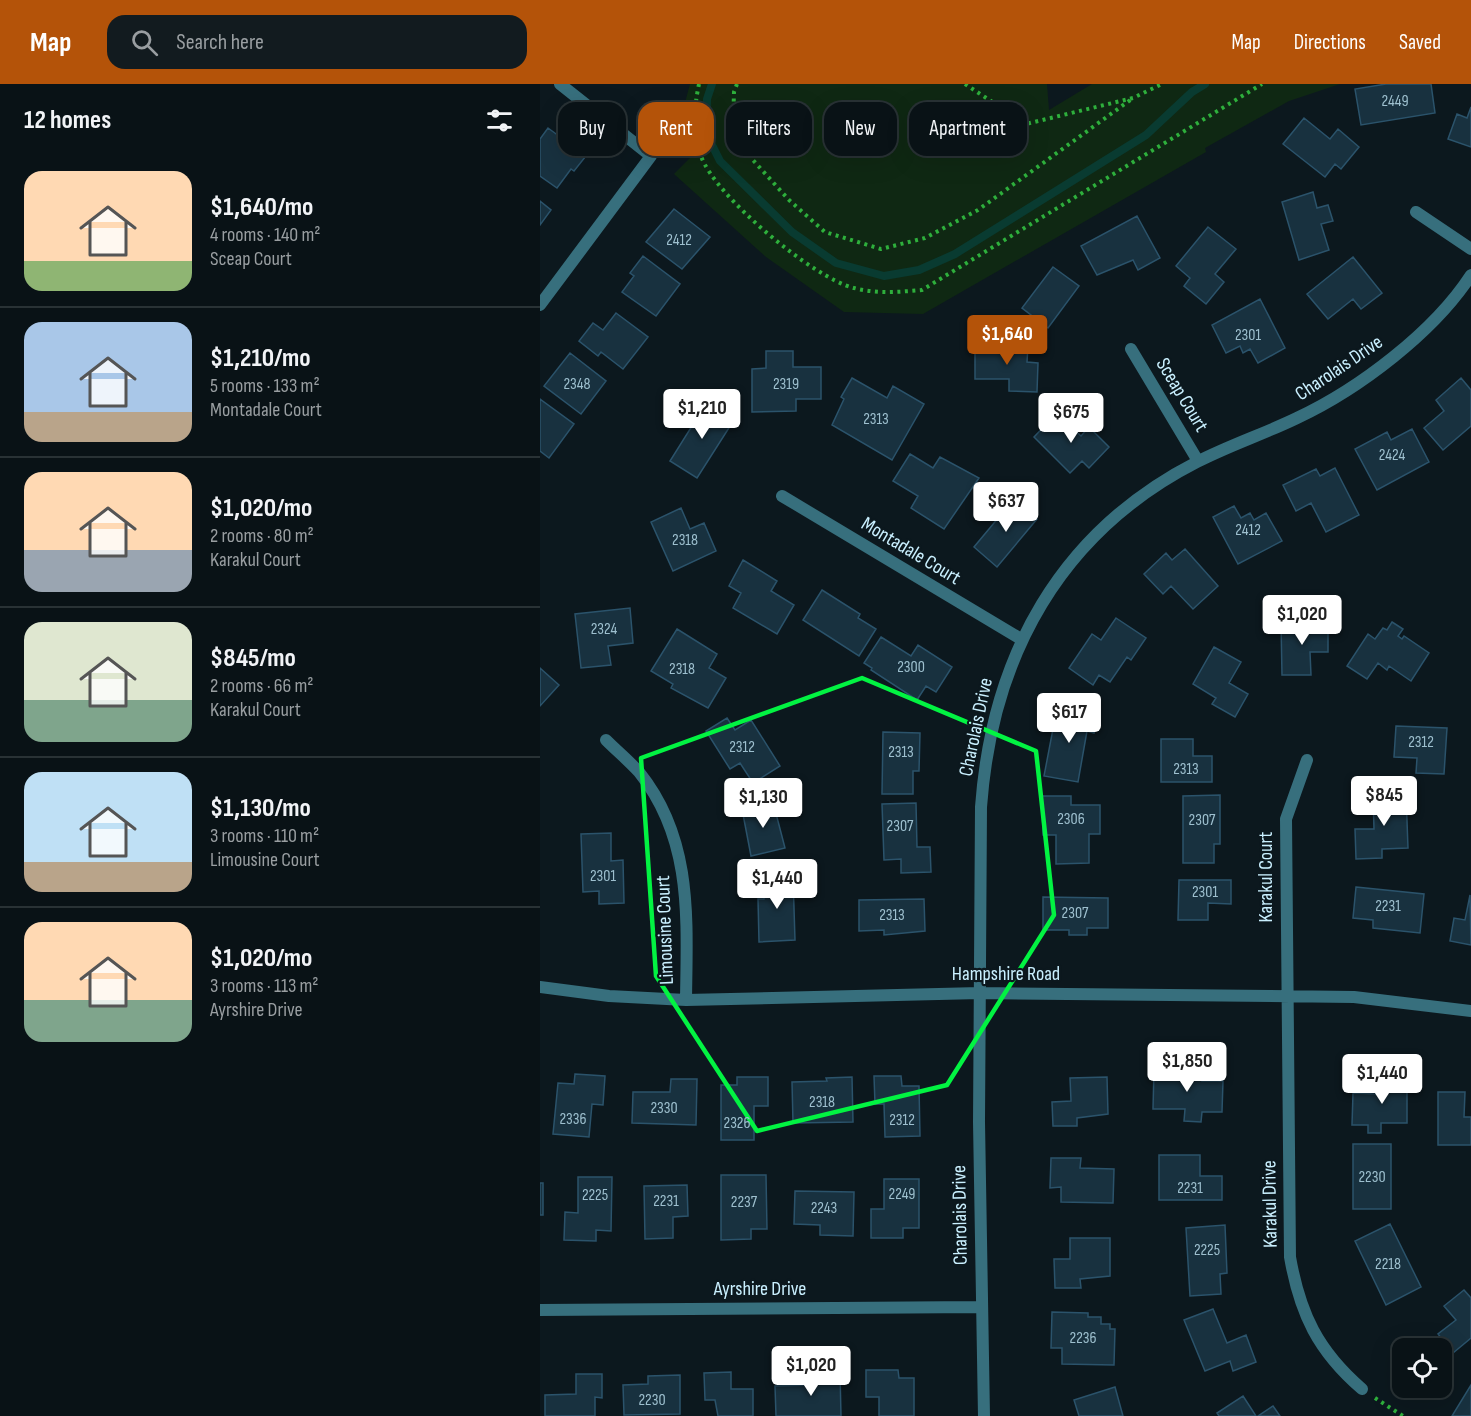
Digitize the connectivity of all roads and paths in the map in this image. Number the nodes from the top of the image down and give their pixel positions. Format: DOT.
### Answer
graph roads {
  1 [pos="560,84"];
  2 [pos="699,84"];
  3 [pos="737,84"];
  4 [pos="964,84"];
  5 [pos="1162,84"];
  6 [pos="1262,84"];
  7 [pos="1133,98"];
  8 [pos="695,102"];
  9 [pos="701,156"];
  10 [pos="1416,212"];
  11 [pos="1471,249"];
  12 [pos="1471,275"];
  13 [pos="540,305"];
  14 [pos="1131,349"];
  15 [pos="1198,461"];
  16 [pos="782,495"];
  17 [pos="1021,639"];
  18 [pos="606,740"];
  19 [pos="1307,760"];
  20 [pos="540,987"];
  21 [pos="980,993"];
  22 [pos="1286,996"];
  23 [pos="687,1000"];
  24 [pos="1471,1011"];
  25 [pos="981,1307"];
  26 [pos="540,1310"];
  27 [pos="1362,1389"];
  28 [pos="984,1416"];
  29 [pos="1403,1416"];
  1 -- 13 [label="street"];
  2 -- 8 [label="path"];
  3 -- 7 [label="path"];
  4 -- 7 [label="path"];
  5 -- 7 [label="path"];
  6 -- 9 [label="path"];
  10 -- 11 [label="street"];
  12 -- 15 [label="street, Charolais Drive"];
  14 -- 15 [label="street, Sceap Court"];
  15 -- 17 [label="street, Charolais Drive"];
  16 -- 17 [label="street, Montadale Court"];
  17 -- 21 [label="street, Charolais Drive"];
  18 -- 23 [label="street, Limousine Court"];
  19 -- 22 [label="street, Karakul Court"];
  20 -- 23 [label="street, Hampshire Road"];
  21 -- 22 [label="street, Hampshire Road"];
  21 -- 23 [label="street, Hampshire Road"];
  21 -- 25 [label="street, Charolais Drive"];
  22 -- 24 [label="street, Hampshire Road"];
  22 -- 27 [label="street, Karakul Drive"];
  25 -- 26 [label="street, Ayrshire Drive"];
  25 -- 28 [label="street, Charolais Drive"];
  27 -- 29 [label="path"];
}
